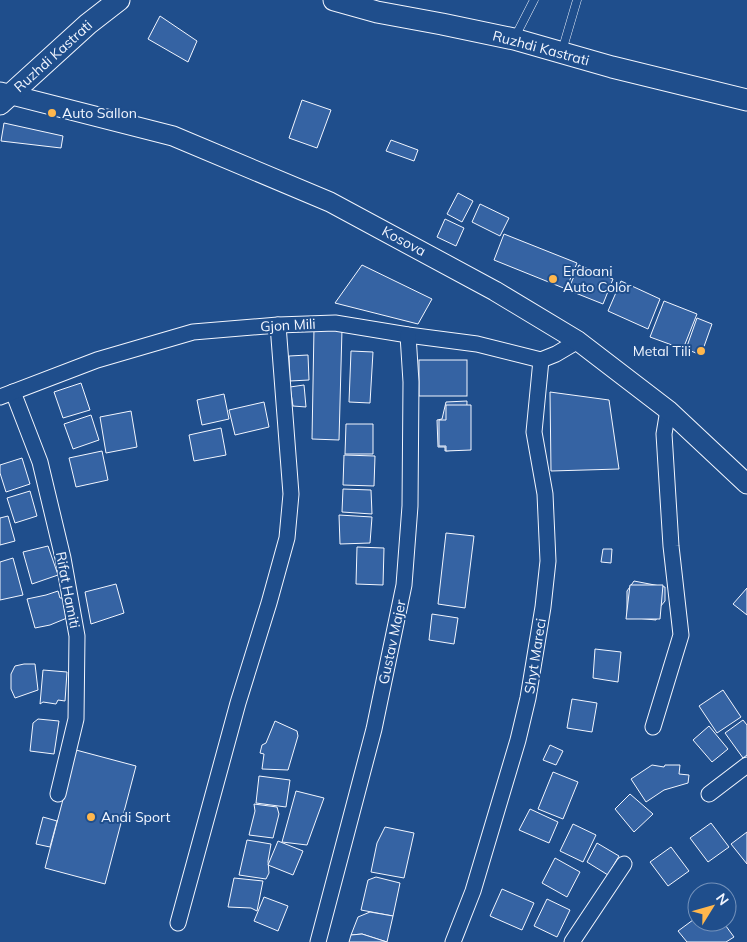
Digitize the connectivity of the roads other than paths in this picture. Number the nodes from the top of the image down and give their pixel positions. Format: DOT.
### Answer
graph roads {
  1 [pos="119,0"];
  2 [pos="334,0"];
  3 [pos="534,0"];
  4 [pos="578,0"];
  5 [pos="514,39"];
  6 [pos="561,53"];
  7 [pos="4,97"];
  8 [pos="747,100"];
  9 [pos="278,325"];
  10 [pos="408,335"];
  11 [pos="578,341"];
  12 [pos="541,360"];
  13 [pos="6,394"];
  14 [pos="668,410"];
  15 [pos="747,484"];
  16 [pos="653,727"];
  17 [pos="747,764"];
  18 [pos="58,794"];
  19 [pos="709,794"];
  20 [pos="624,864"];
  21 [pos="178,923"];
  22 [pos="318,942"];
  23 [pos="453,942"];
  24 [pos="572,942"];
  1 -- 7 [label="main road, Ruzhdi Kastrati"];
  2 -- 5 [label="main road, Ruzhdi Kastrati"];
  3 -- 5 [label="lane"];
  4 -- 6 [label="lane"];
  5 -- 6 [label="main road, Ruzhdi Kastrati"];
  6 -- 8 [label="main road, Ruzhdi Kastrati"];
  7 -- 11 [label="street, Kosova"];
  9 -- 10 [label="street, Gjon Mili"];
  9 -- 13 [label="street, Gjon Mili"];
  9 -- 21 [label="street"];
  10 -- 12 [label="street, Gjon Mili"];
  10 -- 22 [label="street, Gustav Majer"];
  11 -- 12 [label="street"];
  11 -- 14 [label="street, Kosova"];
  12 -- 23 [label="street, Shyt Mareci"];
  13 -- 18 [label="street, Rifat Hamiti"];
  14 -- 15 [label="street, Kosova"];
  14 -- 16 [label="street"];
  17 -- 19 [label="street"];
  20 -- 24 [label="street"];
}
